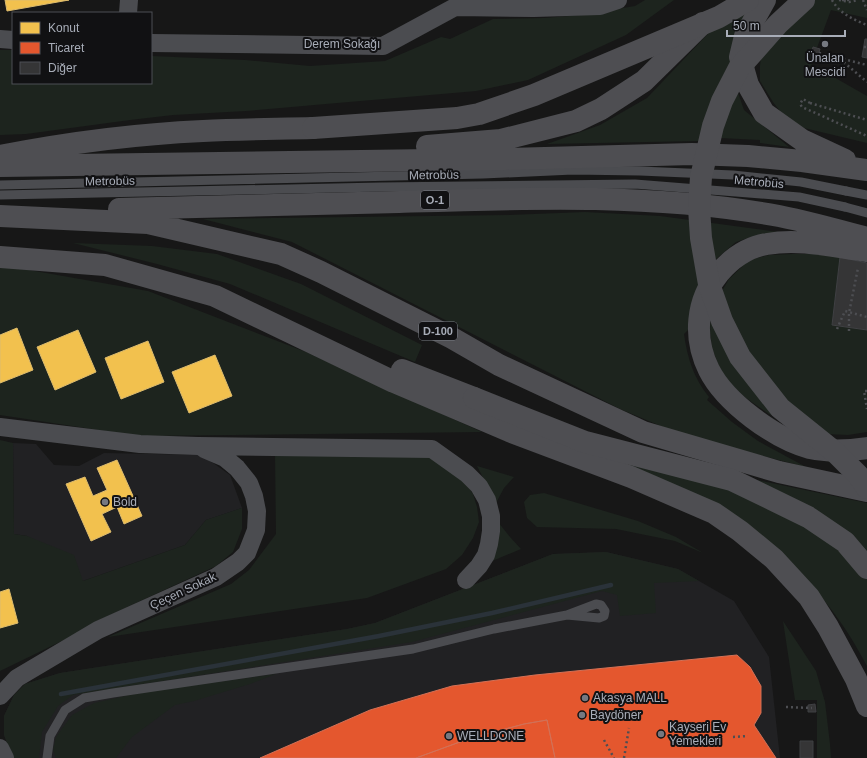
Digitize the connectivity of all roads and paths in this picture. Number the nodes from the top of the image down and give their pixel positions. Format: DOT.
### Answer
graph roads {
  1 [pos="129,0"];
  2 [pos="618,0"];
  3 [pos="727,0"];
  4 [pos="748,0"];
  5 [pos="765,0"];
  6 [pos="804,0"];
  7 [pos="832,0"];
  8 [pos="839,0"];
  9 [pos="842,0"];
  10 [pos="849,0"];
  11 [pos="858,0"];
  12 [pos="863,0"];
  13 [pos="450,3"];
  14 [pos="867,10"];
  15 [pos="128,12"];
  16 [pos="867,25"];
  17 [pos="0,39"];
  18 [pos="12,40"];
  19 [pos="152,43"];
  20 [pos="818,53"];
  21 [pos="839,58"];
  22 [pos="867,65"];
  23 [pos="867,82"];
  24 [pos="867,120"];
  25 [pos="867,136"];
  26 [pos="0,156"];
  27 [pos="267,163"];
  28 [pos="0,166"];
  29 [pos="867,170"];
  30 [pos="0,185"];
  31 [pos="0,195"];
  32 [pos="867,195"];
  33 [pos="0,213"];
  34 [pos="867,213"];
  35 [pos="0,216"];
  36 [pos="867,238"];
  37 [pos="863,256"];
  38 [pos="0,257"];
  39 [pos="215,296"];
  40 [pos="849,312"];
  41 [pos="867,317"];
  42 [pos="837,329"];
  43 [pos="849,331"];
  44 [pos="867,391"];
  45 [pos="867,409"];
  46 [pos="0,427"];
  47 [pos="198,446"];
  48 [pos="258,447"];
  49 [pos="867,448"];
  50 [pos="244,476"];
  51 [pos="867,488"];
  52 [pos="867,491"];
  53 [pos="867,568"];
  54 [pos="466,580"];
  55 [pos="567,615"];
  56 [pos="17,678"];
  57 [pos="0,696"];
  58 [pos="867,706"];
  59 [pos="786,707"];
  60 [pos="0,708"];
  61 [pos="812,708"];
  62 [pos="628,728"];
  63 [pos="748,736"];
  64 [pos="733,737"];
  65 [pos="604,740"];
  66 [pos="47,758"];
  67 [pos="614,758"];
  68 [pos="624,758"];
  1 -- 15 [label="street"];
  2 -- 13 [label="street, Derem Sokağı"];
  3 -- 27 [label="highway"];
  4 -- 26 [label="highway, bridge"];
  5 -- 29 [label="highway"];
  6 -- 51 [label="highway, bridge"];
  7 -- 16 [label="path"];
  8 -- 11 [label="path"];
  9 -- 10 [label="path"];
  12 -- 14 [label="path"];
  13 -- 19 [label="street, Derem Sokağı"];
  17 -- 18 [label="street"];
  20 -- 21 [label="path"];
  21 -- 22 [label="path"];
  21 -- 23 [label="path"];
  24 -- 25 [label="path, bridge"];
  27 -- 28 [label="highway"];
  27 -- 29 [label="highway"];
  30 -- 32 [label="lane, Metrobüs, bridge"];
  31 -- 34 [label="lane, Metrobüs, bridge"];
  33 -- 36 [label="highway, O-1"];
  35 -- 52 [label="highway, D-100"];
  37 -- 40 [label="path"];
  37 -- 49 [label="highway"];
  38 -- 39 [label="highway"];
  39 -- 53 [label="highway, bridge"];
  39 -- 58 [label="highway"];
  40 -- 41 [label="path"];
  40 -- 42 [label="path"];
  40 -- 43 [label="path"];
  44 -- 45 [label="path"];
  46 -- 47 [label="street"];
  47 -- 48 [label="street"];
  47 -- 50 [label="street, Çeçen Sokak"];
  48 -- 50 [label="street"];
  48 -- 54 [label="street"];
  50 -- 56 [label="street, Çeçen Sokak"];
  55 -- 66 [label="lane"];
  56 -- 57 [label="street, Çeçen Sokak"];
  56 -- 60 [label="street"];
  59 -- 61 [label="path"];
  62 -- 68 [label="path"];
  63 -- 64 [label="path"];
  65 -- 67 [label="path"];
}
